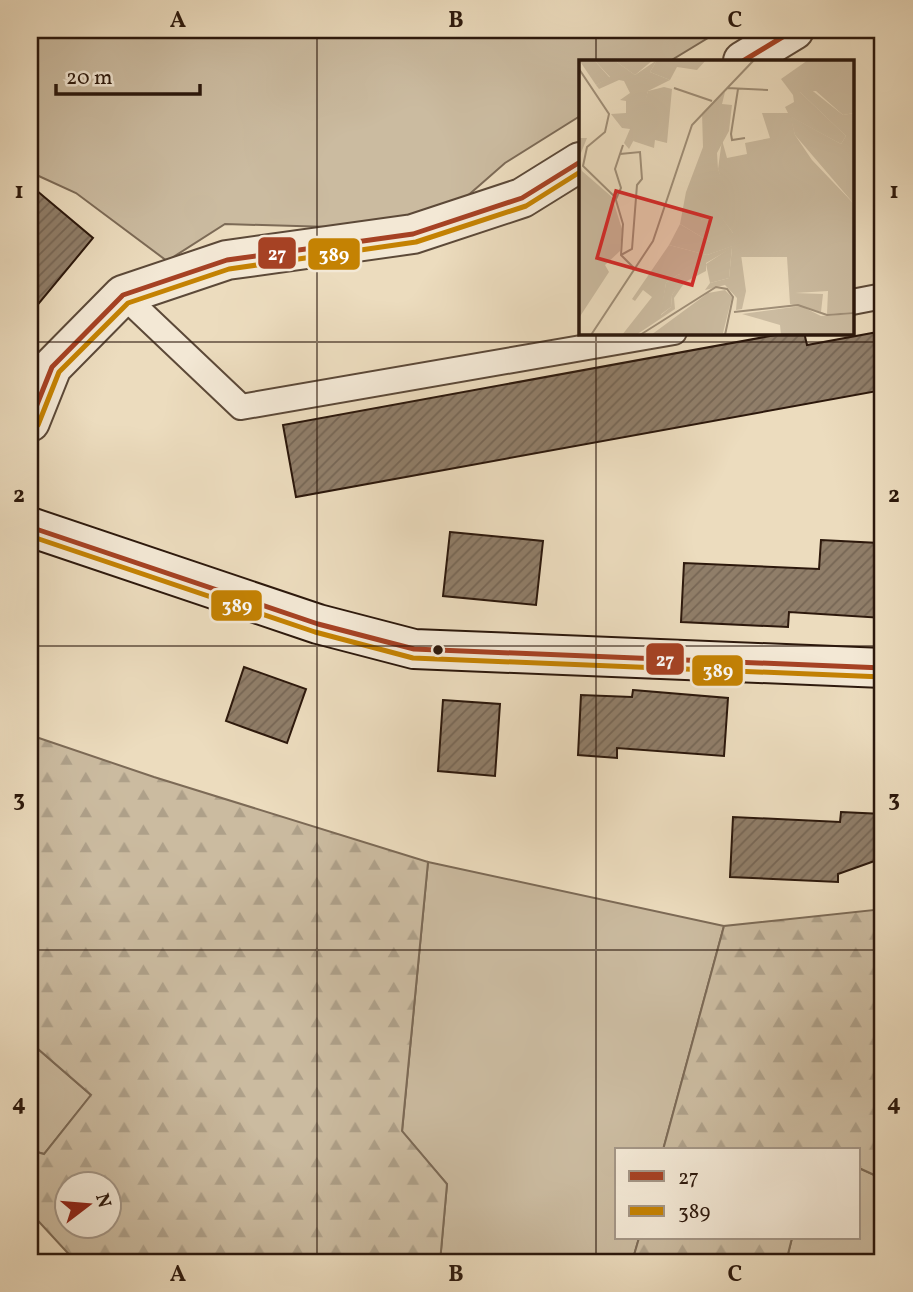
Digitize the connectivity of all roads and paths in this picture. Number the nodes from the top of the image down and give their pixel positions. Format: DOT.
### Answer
graph roads {
  1 [pos="794,30"];
  2 [pos="745,60"];
  3 [pos="579,163"];
  4 [pos="123,295"];
  5 [pos="883,296"];
  6 [pos="853,302"];
  7 [pos="662,334"];
  8 [pos="30,422"];
  9 [pos="30,527"];
  10 [pos="883,668"];
  1 -- 2 [label="street"];
  3 -- 4 [label="street"];
  4 -- 7 [label="lane"];
  4 -- 8 [label="street"];
  5 -- 6 [label="lane"];
  9 -- 10 [label="street"];
}
